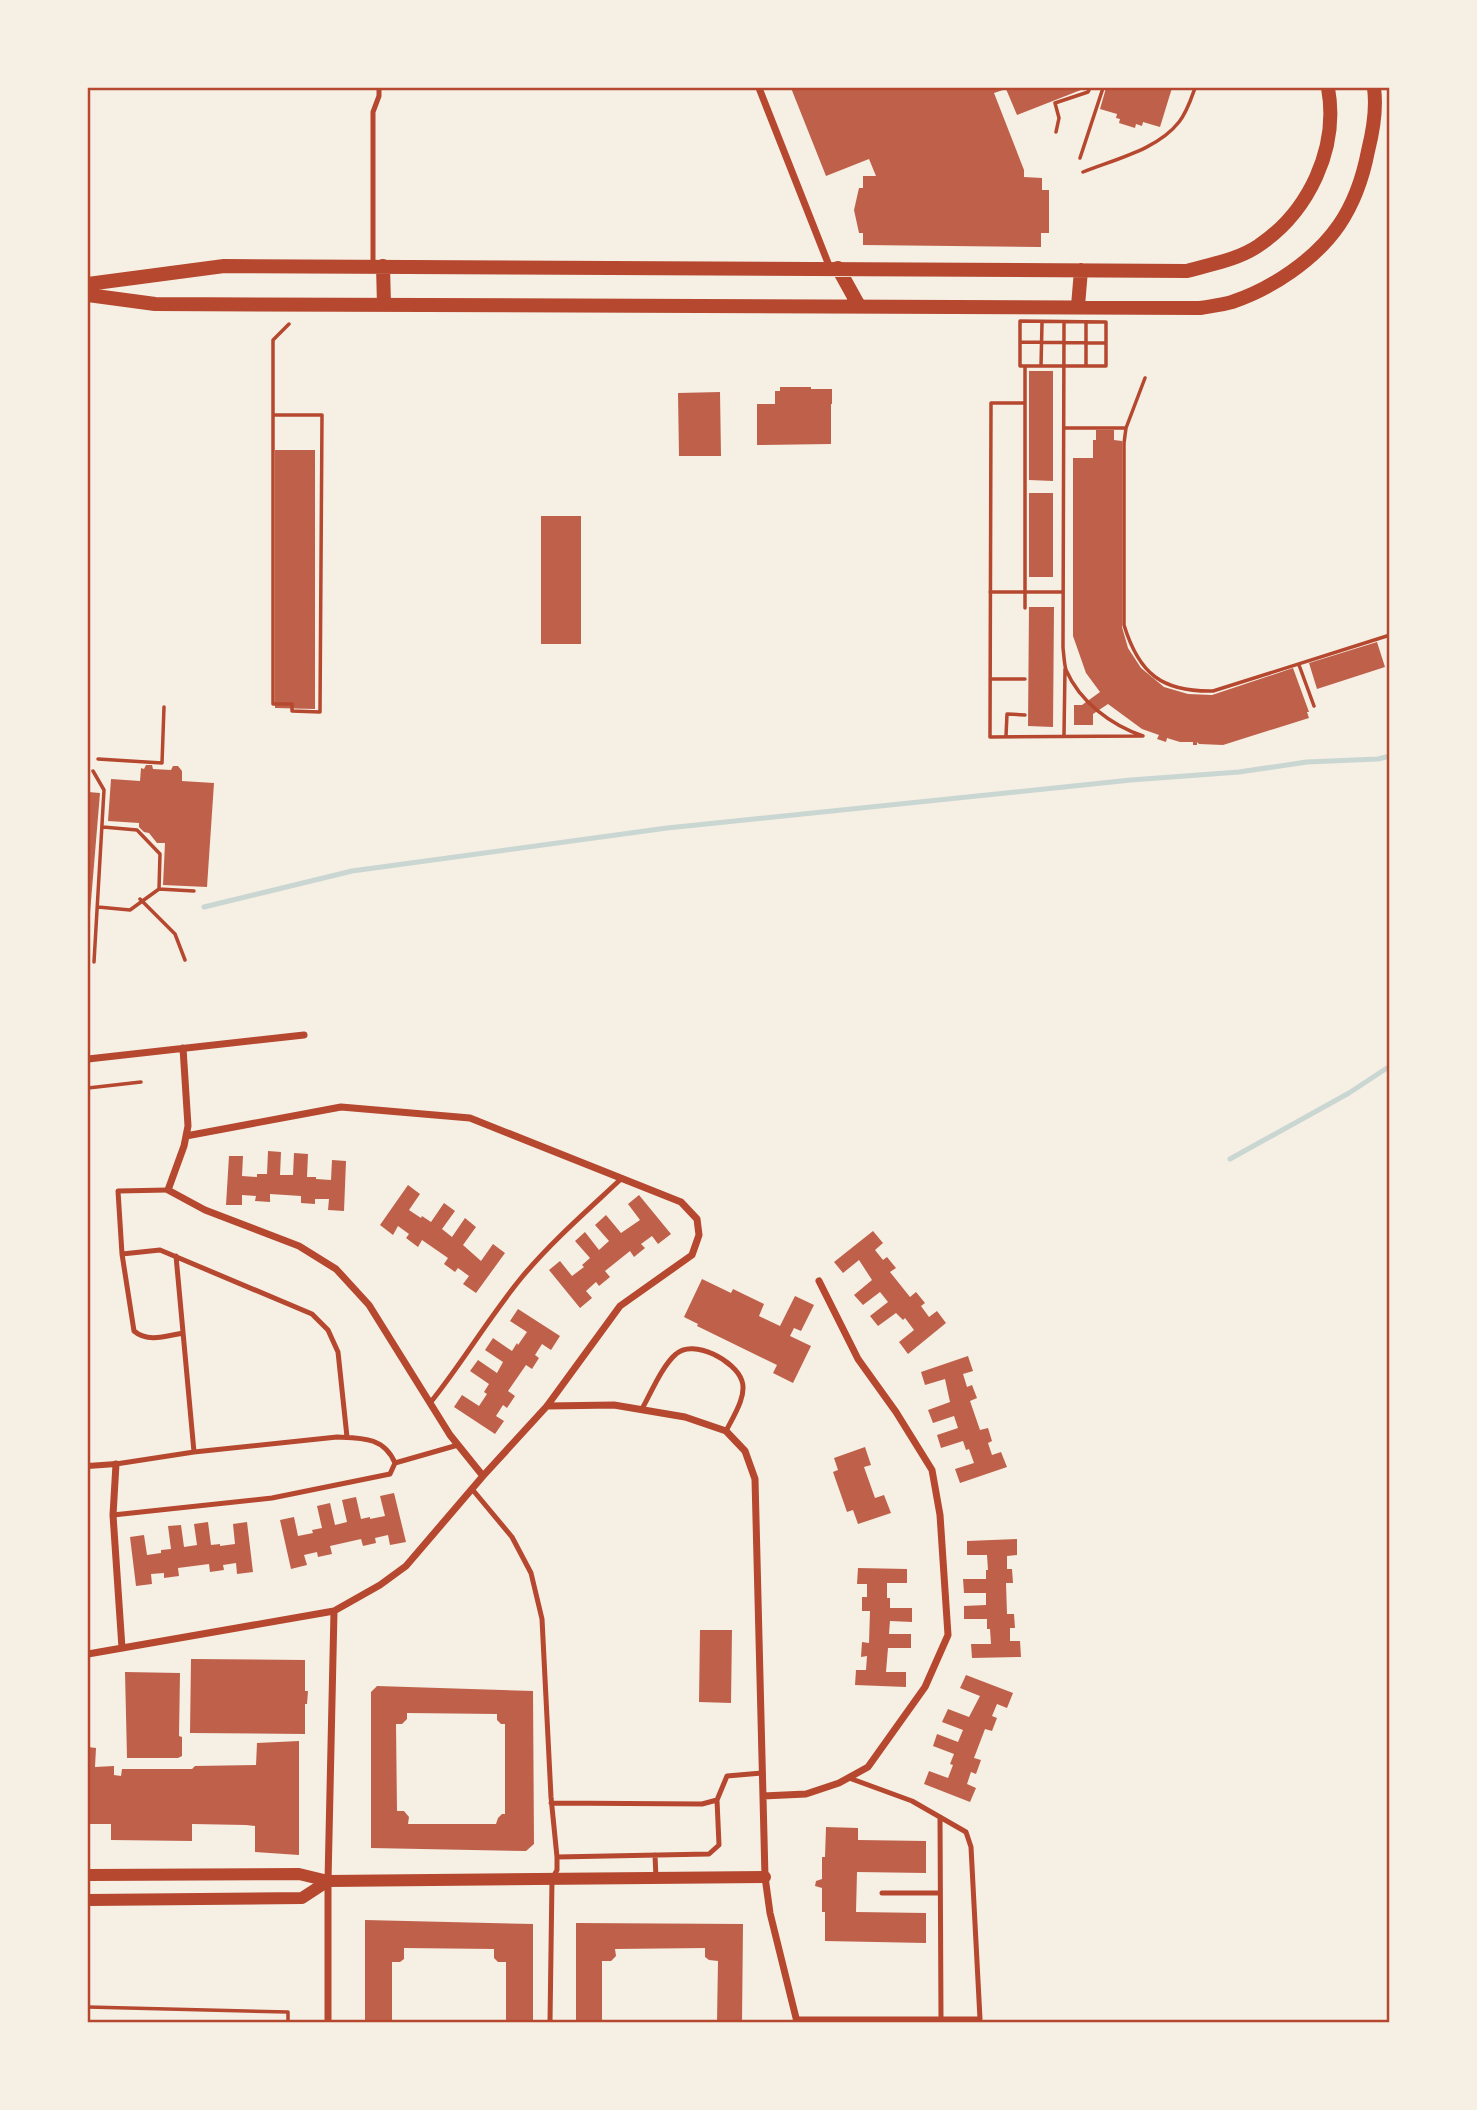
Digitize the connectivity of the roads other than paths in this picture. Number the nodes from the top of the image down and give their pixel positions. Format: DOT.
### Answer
graph roads {
  1 [pos="379,88"];
  2 [pos="759,88"];
  3 [pos="1328,88"];
  4 [pos="1374,88"];
  5 [pos="378,266"];
  6 [pos="834,268"];
  7 [pos="1081,270"];
  8 [pos="88,284"];
  9 [pos="88,295"];
  10 [pos="384,305"];
  11 [pos="859,306"];
  12 [pos="1078,306"];
  13 [pos="304,1035"];
  14 [pos="183,1048"];
  15 [pos="88,1059"];
  16 [pos="186,1136"];
  17 [pos="622,1178"];
  18 [pos="168,1189"];
  19 [pos="122,1254"];
  20 [pos="176,1256"];
  21 [pos="819,1281"];
  22 [pos="183,1333"];
  23 [pos="430,1403"];
  24 [pos="547,1406"];
  25 [pos="642,1409"];
  26 [pos="726,1431"];
  27 [pos="347,1437"];
  28 [pos="458,1446"];
  29 [pos="194,1452"];
  30 [pos="395,1463"];
  31 [pos="116,1464"];
  32 [pos="88,1466"];
  33 [pos="483,1476"];
  34 [pos="472,1489"];
  35 [pos="113,1515"];
  36 [pos="334,1611"];
  37 [pos="122,1648"];
  38 [pos="88,1654"];
  39 [pos="762,1773"];
  40 [pos="849,1777"];
  41 [pos="762,1796"];
  42 [pos="717,1800"];
  43 [pos="551,1803"];
  44 [pos="940,1817"];
  45 [pos="655,1855"];
  46 [pos="558,1857"];
  47 [pos="88,1875"];
  48 [pos="765,1877"];
  49 [pos="656,1878"];
  50 [pos="552,1879"];
  51 [pos="328,1881"];
  52 [pos="882,1893"];
  53 [pos="940,1894"];
  54 [pos="88,1900"];
  55 [pos="941,2019"];
  56 [pos="797,2021"];
  57 [pos="328,2022"];
  58 [pos="550,2022"];
  1 -- 5 [label="lane"];
  2 -- 6 [label="street"];
  3 -- 7 [label="main road"];
  4 -- 12 [label="main road"];
  5 -- 6 [label="main road"];
  5 -- 8 [label="main road"];
  5 -- 10 [label="main road"];
  6 -- 7 [label="main road"];
  6 -- 11 [label="main road"];
  7 -- 12 [label="main road"];
  9 -- 10 [label="main road"];
  10 -- 11 [label="main road"];
  11 -- 12 [label="main road"];
  13 -- 14 [label="street"];
  14 -- 15 [label="street"];
  14 -- 16 [label="street"];
  16 -- 17 [label="street"];
  16 -- 18 [label="street"];
  17 -- 23 [label="lane"];
  17 -- 24 [label="street"];
  18 -- 19 [label="lane"];
  18 -- 23 [label="street"];
  19 -- 20 [label="lane"];
  19 -- 22 [label="lane"];
  20 -- 22 [label="lane"];
  20 -- 27 [label="lane"];
  21 -- 40 [label="street"];
  22 -- 29 [label="lane"];
  23 -- 28 [label="street"];
  24 -- 25 [label="street"];
  24 -- 33 [label="street"];
  25 -- 26 [label="street"];
  25 -- 26 [label="lane"];
  26 -- 39 [label="street"];
  27 -- 29 [label="lane"];
  27 -- 30 [label="lane"];
  28 -- 30 [label="lane"];
  28 -- 33 [label="street"];
  29 -- 31 [label="lane"];
  30 -- 35 [label="lane"];
  31 -- 32 [label="street"];
  31 -- 35 [label="street"];
  33 -- 34 [label="street"];
  34 -- 36 [label="street"];
  34 -- 43 [label="lane"];
  35 -- 37 [label="street"];
  36 -- 37 [label="street"];
  36 -- 51 [label="street"];
  37 -- 38 [label="street"];
  39 -- 41 [label="street"];
  39 -- 42 [label="lane"];
  40 -- 41 [label="street"];
  40 -- 44 [label="lane"];
  41 -- 48 [label="street"];
  42 -- 43 [label="lane"];
  42 -- 45 [label="lane"];
  43 -- 46 [label="lane"];
  44 -- 53 [label="lane"];
  44 -- 55 [label="lane"];
  45 -- 46 [label="lane"];
  45 -- 49 [label="lane"];
  46 -- 50 [label="lane"];
  47 -- 51 [label="street"];
  48 -- 49 [label="street"];
  48 -- 56 [label="street"];
  49 -- 50 [label="street"];
  50 -- 51 [label="street"];
  50 -- 58 [label="lane"];
  51 -- 54 [label="street"];
  51 -- 57 [label="street"];
  52 -- 53 [label="lane"];
  53 -- 55 [label="lane"];
  55 -- 56 [label="lane"];
}
